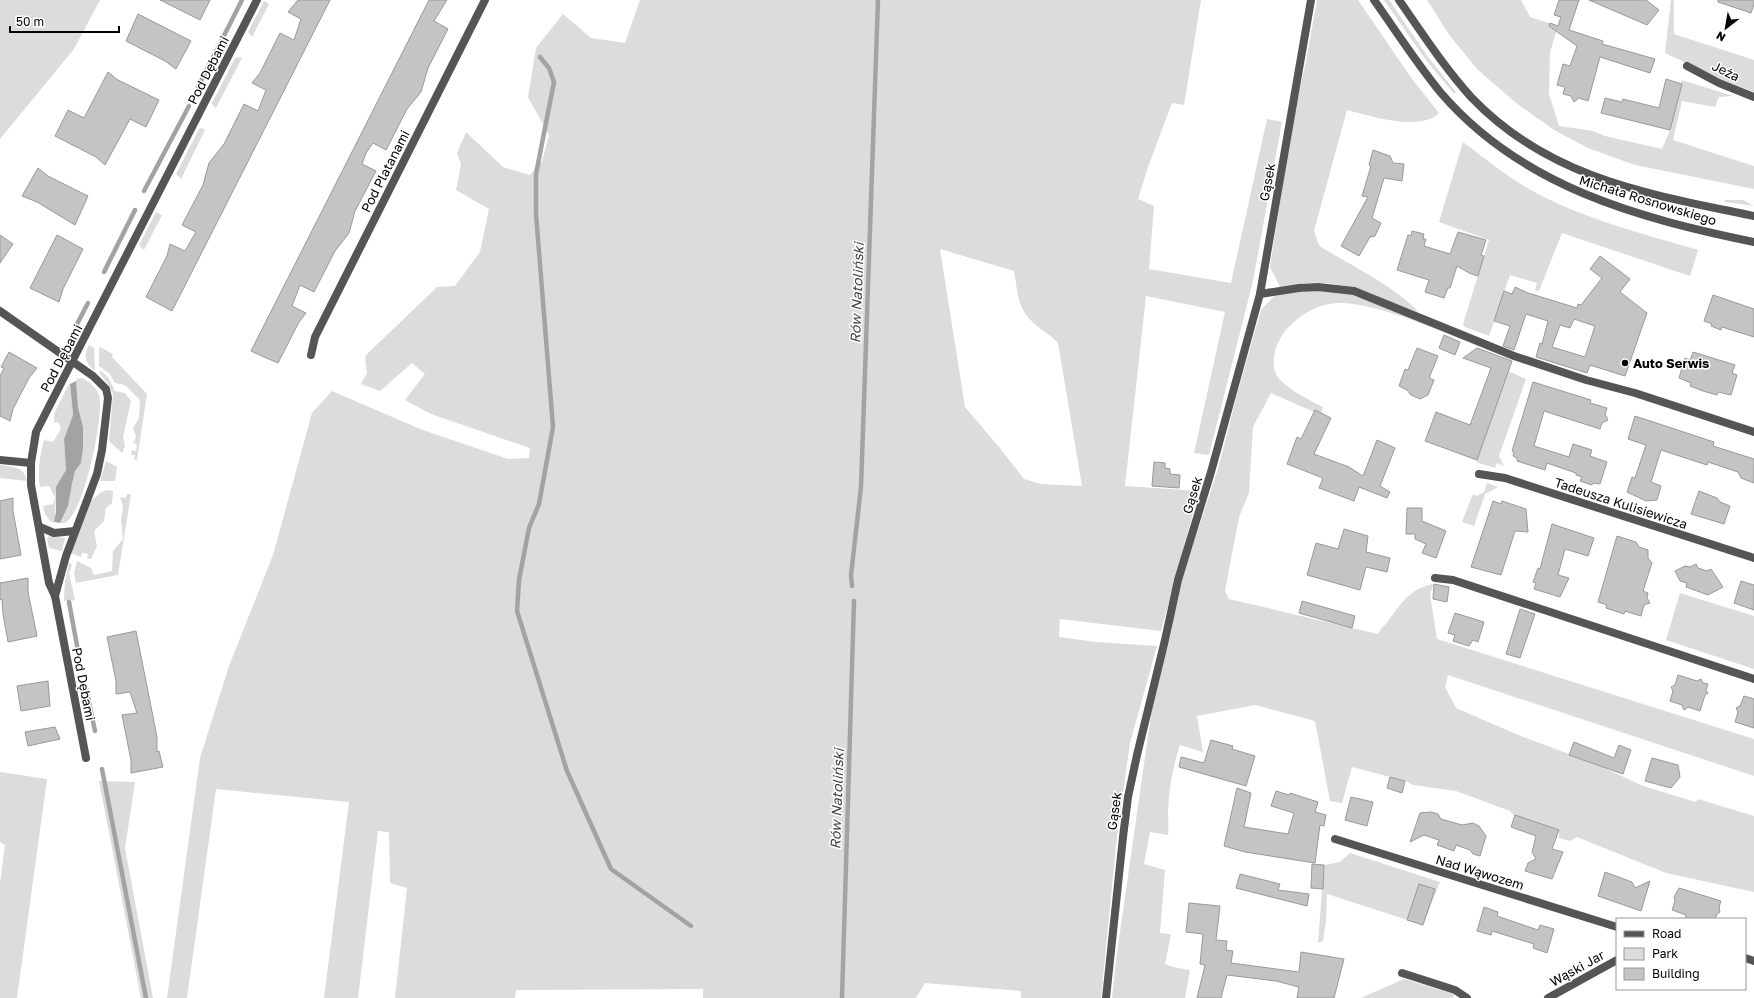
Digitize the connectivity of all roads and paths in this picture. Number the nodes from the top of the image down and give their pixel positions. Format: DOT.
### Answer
graph roads {
  1 [pos="257,0"];
  2 [pos="485,0"];
  3 [pos="1311,0"];
  4 [pos="1374,0"];
  5 [pos="1399,0"];
  6 [pos="1687,66"];
  7 [pos="1754,97"];
  8 [pos="1754,216"];
  9 [pos="1754,242"];
  10 [pos="1260,294"];
  11 [pos="0,311"];
  12 [pos="311,355"];
  13 [pos="73,362"];
  14 [pos="1754,432"];
  15 [pos="0,460"];
  16 [pos="31,463"];
  17 [pos="1479,474"];
  18 [pos="40,527"];
  19 [pos="76,531"];
  20 [pos="1754,558"];
  21 [pos="1435,578"];
  22 [pos="55,596"];
  23 [pos="1754,679"];
  24 [pos="86,758"];
  25 [pos="1335,840"];
  26 [pos="1616,927"];
  27 [pos="1616,961"];
  28 [pos="1402,973"];
  29 [pos="1106,998"];
  30 [pos="1467,998"];
  31 [pos="1548,998"];
  1 -- 13 [label="street, Pod Dębami"];
  2 -- 12 [label="street, Pod Platanami"];
  3 -- 10 [label="street, Gąsek"];
  4 -- 9 [label="street, Michała Rosnowskiego"];
  5 -- 8 [label="street, Michała Rosnowskiego"];
  6 -- 7 [label="street, Jeża"];
  10 -- 14 [label="street"];
  10 -- 29 [label="street, Gąsek"];
  11 -- 13 [label="street"];
  13 -- 16 [label="street, Pod Dębami"];
  13 -- 19 [label="street"];
  15 -- 16 [label="street"];
  16 -- 18 [label="street, Pod Dębami"];
  17 -- 20 [label="street, Tadeusza Kulisiewicza"];
  18 -- 19 [label="street"];
  18 -- 22 [label="street, Pod Dębami"];
  19 -- 22 [label="street"];
  21 -- 23 [label="street"];
  22 -- 24 [label="street, Pod Dębami"];
  25 -- 26 [label="street, Nad Wąwozem"];
  27 -- 31 [label="street, Wąski Jar"];
  28 -- 30 [label="street"];
}
